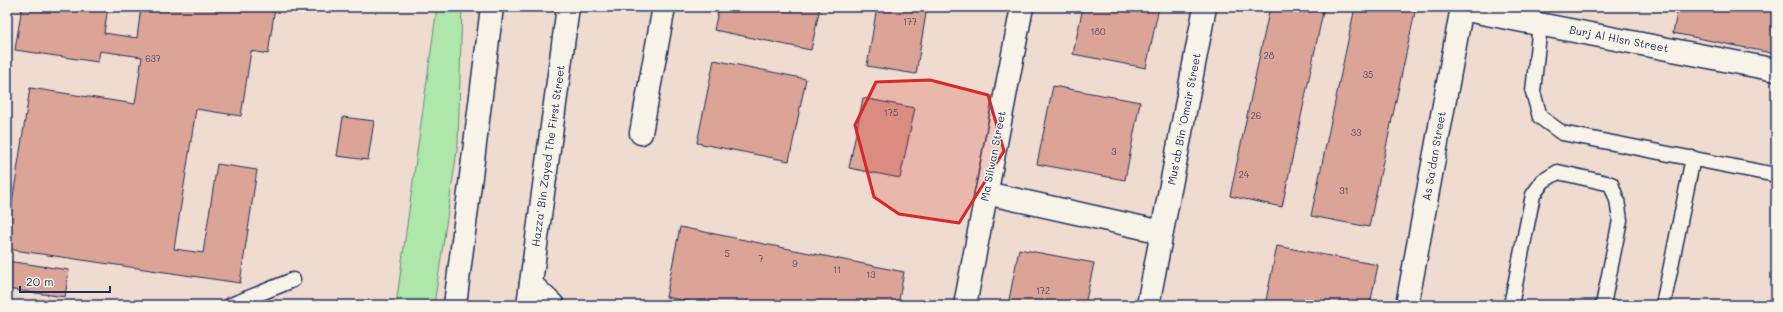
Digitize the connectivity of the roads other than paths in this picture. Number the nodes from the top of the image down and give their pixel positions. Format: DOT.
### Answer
graph roads {
  1 [pos="492,7"];
  2 [pos="568,7"];
  3 [pos="664,7"];
  4 [pos="1022,7"];
  5 [pos="1205,7"];
  6 [pos="1462,8"];
  7 [pos="1540,24"];
  8 [pos="1776,70"];
  9 [pos="641,133"];
  10 [pos="1693,158"];
  11 [pos="1776,174"];
  12 [pos="986,193"];
  13 [pos="1162,232"];
  14 [pos="293,280"];
  15 [pos="530,294"];
  16 [pos="231,305"];
  17 [pos="455,305"];
  18 [pos="553,305"];
  19 [pos="965,305"];
  20 [pos="1148,305"];
  21 [pos="1407,305"];
  22 [pos="1511,305"];
  23 [pos="1603,305"];
  24 [pos="1663,305"];
  1 -- 17 [label="street"];
  2 -- 15 [label="street, Hazza' Bin Zayed The First Street"];
  3 -- 9 [label="street"];
  4 -- 12 [label="street, Ma Silwan Street"];
  5 -- 13 [label="street, Mus'ab Bin 'Omair Street"];
  6 -- 7 [label="street, Burj Al Hisn Street"];
  6 -- 21 [label="street, As Sa'dan Street"];
  7 -- 8 [label="street, Burj Al Hisn Street"];
  7 -- 10 [label="lane"];
  10 -- 11 [label="lane"];
  10 -- 24 [label="lane"];
  12 -- 13 [label="street"];
  12 -- 19 [label="street, Ma Silwan Street"];
  13 -- 20 [label="street, Mus'ab Bin 'Omair Street"];
  14 -- 16 [label="lane"];
  15 -- 18 [label="street"];
  22 -- 23 [label="lane"];
}
